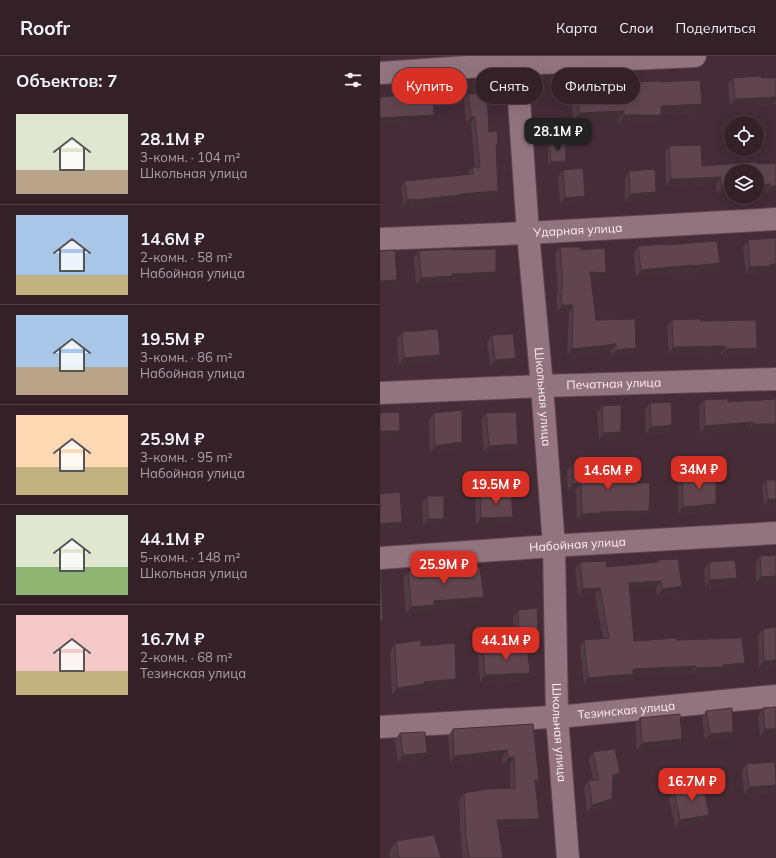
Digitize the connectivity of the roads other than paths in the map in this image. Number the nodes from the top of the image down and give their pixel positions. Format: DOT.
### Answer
graph roads {
  1 [pos="689,56"];
  2 [pos="695,56"];
  3 [pos="516,60"];
  4 [pos="380,72"];
  5 [pos="776,219"];
  6 [pos="528,233"];
  7 [pos="380,239"];
  8 [pos="776,379"];
  9 [pos="542,386"];
  10 [pos="380,394"];
  11 [pos="776,533"];
  12 [pos="554,546"];
  13 [pos="380,558"];
  14 [pos="776,696"];
  15 [pos="557,717"];
  16 [pos="380,727"];
  17 [pos="568,858"];
  1 -- 2 [label="street"];
  1 -- 3 [label="street"];
  3 -- 4 [label="street"];
  3 -- 6 [label="street, Школьная улица"];
  5 -- 6 [label="street, Ударная улица"];
  6 -- 7 [label="street, Ударная улица"];
  6 -- 9 [label="street, Школьная улица"];
  8 -- 9 [label="street, Печатная улица"];
  9 -- 10 [label="street, Печатная улица"];
  9 -- 12 [label="street, Школьная улица"];
  11 -- 12 [label="street, Набойная улица"];
  12 -- 13 [label="street, Набойная улица"];
  12 -- 15 [label="street, Школьная улица"];
  14 -- 15 [label="street, Тезинская улица"];
  15 -- 16 [label="street, Тезинская улица"];
  15 -- 17 [label="street, Школьная улица"];
}
